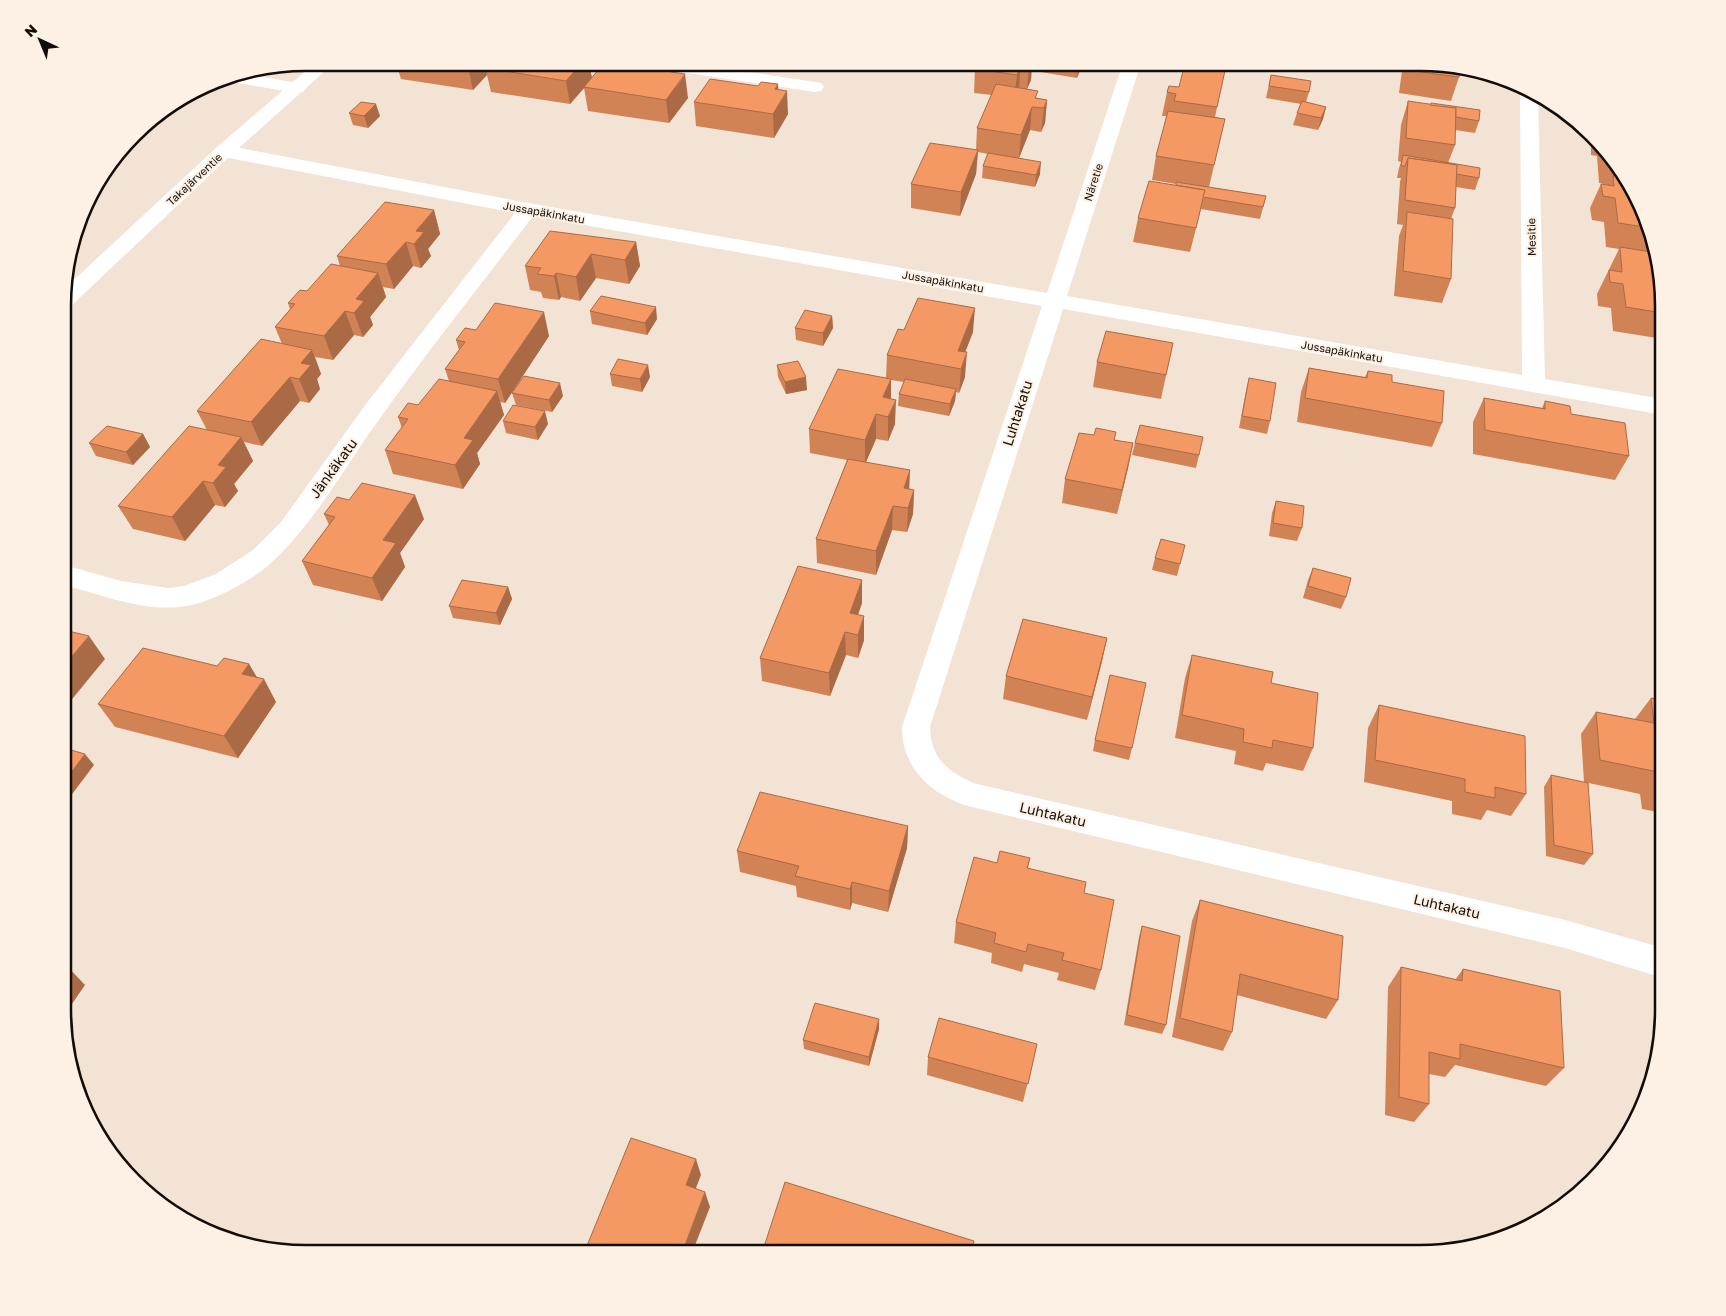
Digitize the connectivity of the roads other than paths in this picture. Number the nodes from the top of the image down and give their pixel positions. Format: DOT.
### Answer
graph roads {
  1 [pos="315,71"];
  2 [pos="708,71"];
  3 [pos="1129,71"];
  4 [pos="245,79"];
  5 [pos="815,87"];
  6 [pos="297,88"];
  7 [pos="1529,98"];
  8 [pos="224,151"];
  9 [pos="528,209"];
  10 [pos="72,293"];
  11 [pos="1053,300"];
  12 [pos="1534,384"];
  13 [pos="1655,406"];
  14 [pos="71,577"];
  15 [pos="1655,961"];
  1 -- 6 [label="street, Takajärventie"];
  2 -- 5 [label="street"];
  3 -- 11 [label="street, Näretie"];
  4 -- 6 [label="street"];
  6 -- 8 [label="street, Takajärventie"];
  7 -- 12 [label="street, Mesitie"];
  8 -- 9 [label="street, Jussapäkinkatu"];
  8 -- 10 [label="street, Takajärventie"];
  9 -- 11 [label="street, Jussapäkinkatu"];
  9 -- 14 [label="street, Jänkäkatu"];
  11 -- 12 [label="street, Jussapäkinkatu"];
  11 -- 15 [label="street, Luhtakatu"];
  12 -- 13 [label="street, Jussapäkinkatu"];
}
